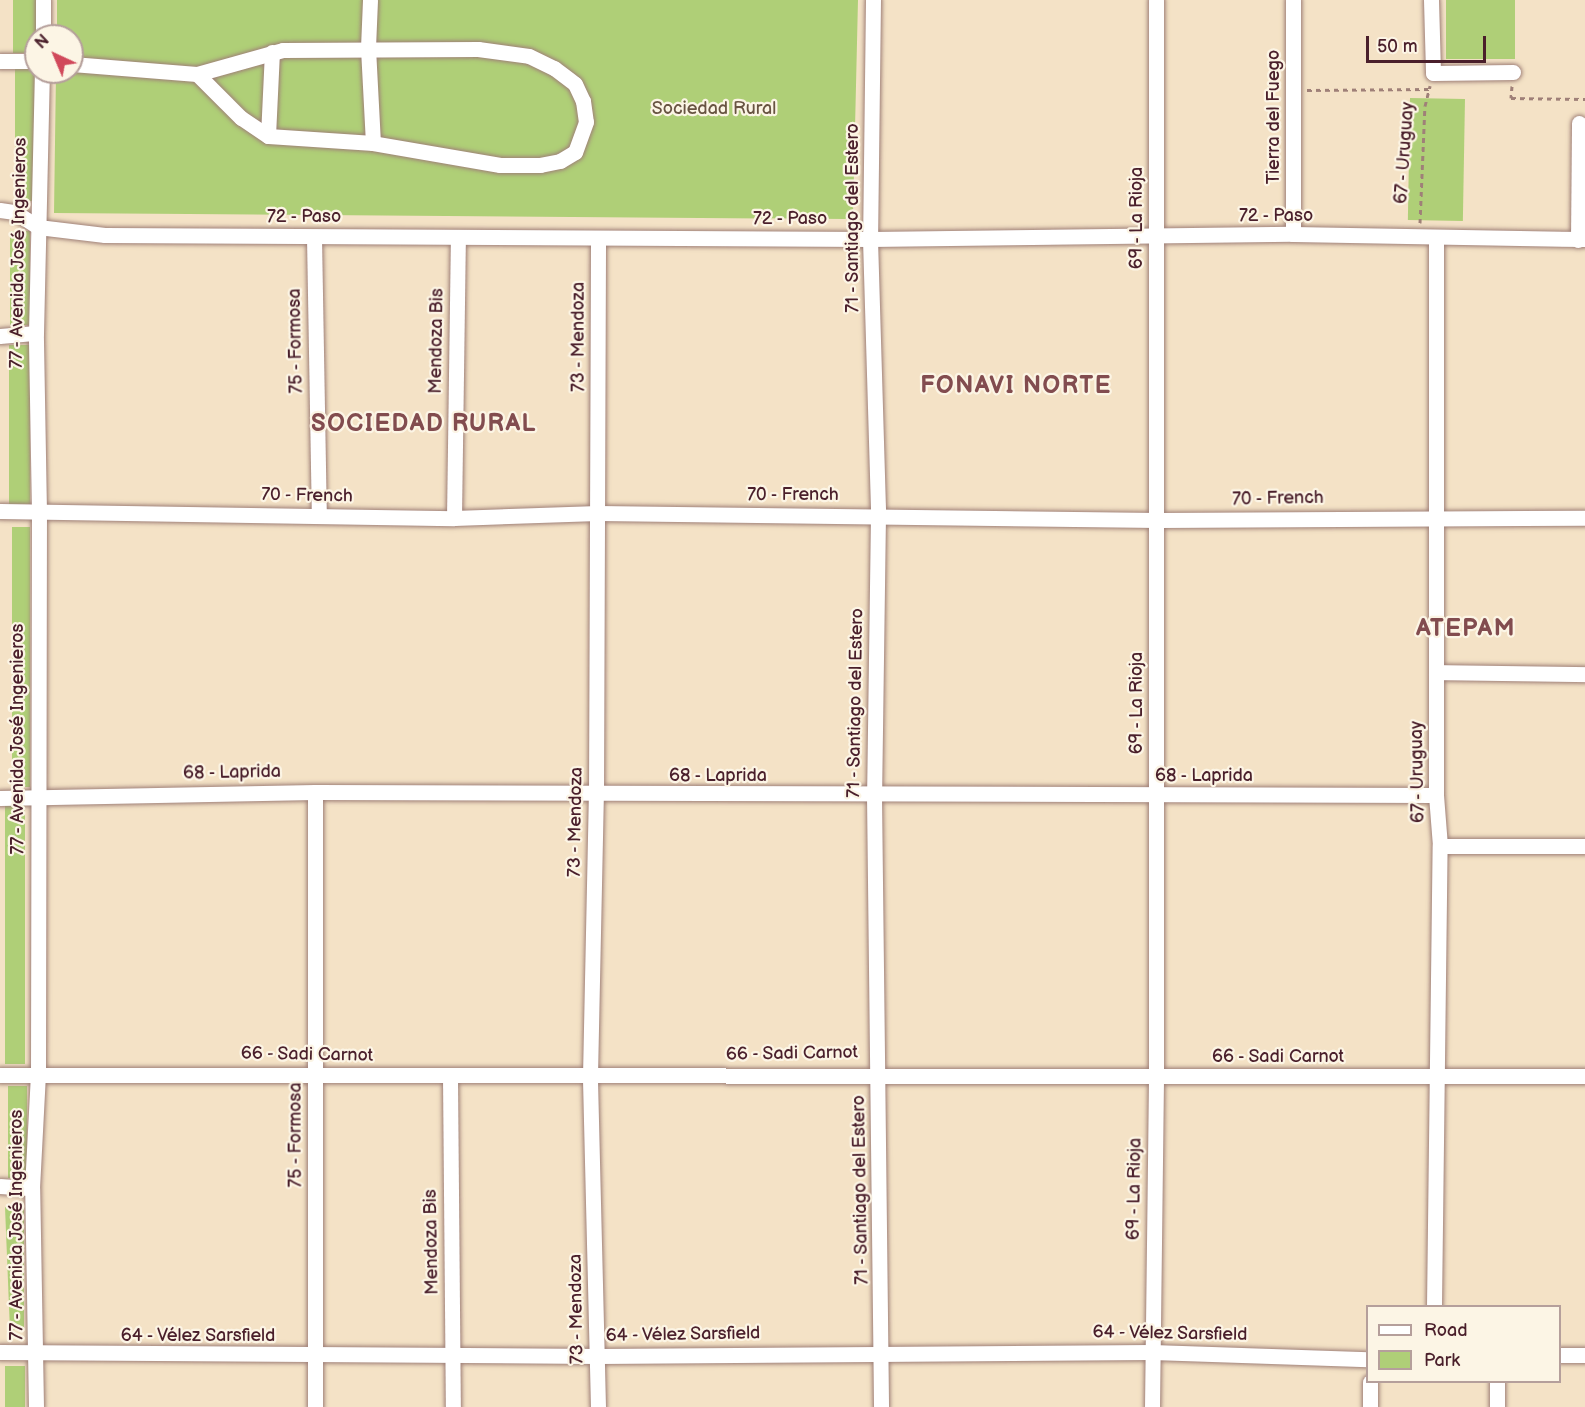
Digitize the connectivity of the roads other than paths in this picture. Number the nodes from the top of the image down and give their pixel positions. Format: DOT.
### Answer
graph roads {
  1 [pos="43,0"];
  2 [pos="370,0"];
  3 [pos="873,0"];
  4 [pos="1155,0"];
  5 [pos="1293,0"];
  6 [pos="1431,0"];
  7 [pos="43,24"];
  8 [pos="368,48"];
  9 [pos="272,52"];
  10 [pos="0,61"];
  11 [pos="24,61"];
  12 [pos="84,65"];
  13 [pos="1513,72"];
  14 [pos="198,74"];
  15 [pos="42,84"];
  16 [pos="1579,123"];
  17 [pos="268,136"];
  18 [pos="373,143"];
  19 [pos="0,210"];
  20 [pos="38,227"];
  21 [pos="1293,234"];
  22 [pos="314,237"];
  23 [pos="458,237"];
  24 [pos="1157,237"];
  25 [pos="1436,237"];
  26 [pos="598,238"];
  27 [pos="870,239"];
  28 [pos="1581,239"];
  29 [pos="36,333"];
  30 [pos="0,336"];
  31 [pos="0,511"];
  32 [pos="39,513"];
  33 [pos="598,513"];
  34 [pos="318,515"];
  35 [pos="878,515"];
  36 [pos="1436,516"];
  37 [pos="454,518"];
  38 [pos="1585,518"];
  39 [pos="1158,520"];
  40 [pos="1436,672"];
  41 [pos="1585,674"];
  42 [pos="315,792"];
  43 [pos="596,795"];
  44 [pos="873,795"];
  45 [pos="1436,795"];
  46 [pos="37,796"];
  47 [pos="1156,796"];
  48 [pos="0,798"];
  49 [pos="1440,846"];
  50 [pos="1585,846"];
  51 [pos="38,1073"];
  52 [pos="879,1073"];
  53 [pos="315,1074"];
  54 [pos="0,1075"];
  55 [pos="590,1076"];
  56 [pos="1437,1076"];
  57 [pos="1585,1076"];
  58 [pos="450,1077"];
  59 [pos="1156,1077"];
  60 [pos="0,1186"];
  61 [pos="32,1188"];
  62 [pos="1434,1305"];
  63 [pos="0,1352"];
  64 [pos="882,1352"];
  65 [pos="1152,1352"];
  66 [pos="453,1353"];
  67 [pos="36,1355"];
  68 [pos="315,1355"];
  69 [pos="1561,1355"];
  70 [pos="1585,1355"];
  71 [pos="598,1356"];
  72 [pos="1366,1359"];
  73 [pos="1370,1383"];
  74 [pos="1497,1383"];
  75 [pos="36,1407"];
  76 [pos="315,1407"];
  77 [pos="453,1407"];
  78 [pos="598,1407"];
  79 [pos="881,1407"];
  80 [pos="1152,1407"];
  81 [pos="1370,1407"];
  82 [pos="1497,1407"];
  1 -- 7 [label="street"];
  2 -- 8 [label="street"];
  3 -- 27 [label="street, 71 - Santiago del Estero"];
  4 -- 24 [label="street, 69 - La Rioja"];
  5 -- 21 [label="street, Tierra del Fuego"];
  6 -- 13 [label="street"];
  8 -- 9 [label="street"];
  8 -- 18 [label="street"];
  8 -- 18 [label="street"];
  9 -- 14 [label="street"];
  9 -- 17 [label="street"];
  10 -- 11 [label="street"];
  12 -- 14 [label="street"];
  14 -- 17 [label="street"];
  15 -- 20 [label="street, 77 - Avenida José Ingenieros"];
  16 -- 28 [label="street"];
  17 -- 18 [label="street"];
  19 -- 20 [label="street, 72 - Paso"];
  20 -- 22 [label="street, 72 - Paso"];
  20 -- 29 [label="street, 77 - Avenida José Ingenieros"];
  21 -- 24 [label="street, 72 - Paso"];
  21 -- 25 [label="street, 72 - Paso"];
  22 -- 23 [label="street, 72 - Paso"];
  22 -- 34 [label="street, 75 - Formosa"];
  23 -- 26 [label="street, 72 - Paso"];
  23 -- 37 [label="street, Mendoza Bis"];
  24 -- 27 [label="street, 72 - Paso"];
  24 -- 39 [label="street, 69 - La Rioja"];
  25 -- 28 [label="street, 72 - Paso"];
  25 -- 36 [label="street, 67 - Uruguay"];
  26 -- 27 [label="street, 72 - Paso"];
  26 -- 33 [label="street, 73 - Mendoza"];
  27 -- 35 [label="street, 71 - Santiago del Estero"];
  29 -- 30 [label="street"];
  29 -- 32 [label="street, 77 - Avenida José Ingenieros"];
  31 -- 32 [label="street, 70 - French"];
  32 -- 34 [label="street, 70 - French"];
  32 -- 46 [label="street, 77 - Avenida José Ingenieros"];
  33 -- 35 [label="street, 70 - French"];
  33 -- 37 [label="street, 70 - French"];
  33 -- 43 [label="street, 73 - Mendoza"];
  34 -- 37 [label="street, 70 - French"];
  35 -- 39 [label="street, 70 - French"];
  35 -- 44 [label="street, 71 - Santiago del Estero"];
  36 -- 38 [label="street, 70 - French"];
  36 -- 39 [label="street, 70 - French"];
  36 -- 40 [label="street, 67 - Uruguay"];
  39 -- 47 [label="street, 69 - La Rioja"];
  40 -- 41 [label="street"];
  40 -- 45 [label="street, 67 - Uruguay"];
  42 -- 43 [label="street, 68 - Laprida"];
  42 -- 46 [label="street, 68 - Laprida"];
  42 -- 53 [label="street, 75 - Formosa"];
  43 -- 44 [label="street, 68 - Laprida"];
  43 -- 55 [label="street, 73 - Mendoza"];
  44 -- 47 [label="street, 68 - Laprida"];
  44 -- 52 [label="street, 71 - Santiago del Estero"];
  45 -- 47 [label="street, 68 - Laprida"];
  45 -- 49 [label="street, 67 - Uruguay"];
  46 -- 48 [label="street, 68 - Laprida"];
  46 -- 51 [label="street, 77 - Avenida José Ingenieros"];
  47 -- 59 [label="street, 69 - La Rioja"];
  49 -- 50 [label="street"];
  49 -- 56 [label="street, 67 - Uruguay"];
  51 -- 53 [label="street, 66 - Sadi Carnot"];
  51 -- 54 [label="street, 66 - Sadi Carnot"];
  51 -- 61 [label="street, 77 - Avenida José Ingenieros"];
  52 -- 55 [label="street, 66 - Sadi Carnot"];
  52 -- 59 [label="street, 66 - Sadi Carnot"];
  52 -- 64 [label="street, 71 - Santiago del Estero"];
  53 -- 58 [label="street, 66 - Sadi Carnot"];
  53 -- 68 [label="street, 75 - Formosa"];
  55 -- 58 [label="street, 66 - Sadi Carnot"];
  55 -- 71 [label="street, 73 - Mendoza"];
  56 -- 57 [label="street, 66 - Sadi Carnot"];
  56 -- 59 [label="street, 66 - Sadi Carnot"];
  56 -- 62 [label="street, 67 - Uruguay"];
  58 -- 66 [label="street, Mendoza Bis"];
  59 -- 65 [label="street, 69 - La Rioja"];
  60 -- 61 [label="street"];
  61 -- 67 [label="street, 77 - Avenida José Ingenieros"];
  63 -- 67 [label="street, 64 - Vélez Sarsfield"];
  64 -- 65 [label="street, 64 - Vélez Sarsfield"];
  64 -- 71 [label="street, 64 - Vélez Sarsfield"];
  64 -- 79 [label="street, 71 - Santiago del Estero"];
  65 -- 72 [label="street, 64 - Vélez Sarsfield"];
  65 -- 80 [label="street, 69 - La Rioja"];
  66 -- 68 [label="street, 64 - Vélez Sarsfield"];
  66 -- 71 [label="street, 64 - Vélez Sarsfield"];
  66 -- 77 [label="street, Mendoza Bis"];
  67 -- 68 [label="street, 64 - Vélez Sarsfield"];
  67 -- 75 [label="street, 77 - Avenida José Ingenieros"];
  68 -- 76 [label="street, 75 - Formosa"];
  69 -- 70 [label="street"];
  71 -- 78 [label="street, 73 - Mendoza"];
  73 -- 81 [label="street"];
  74 -- 82 [label="street"];
}
